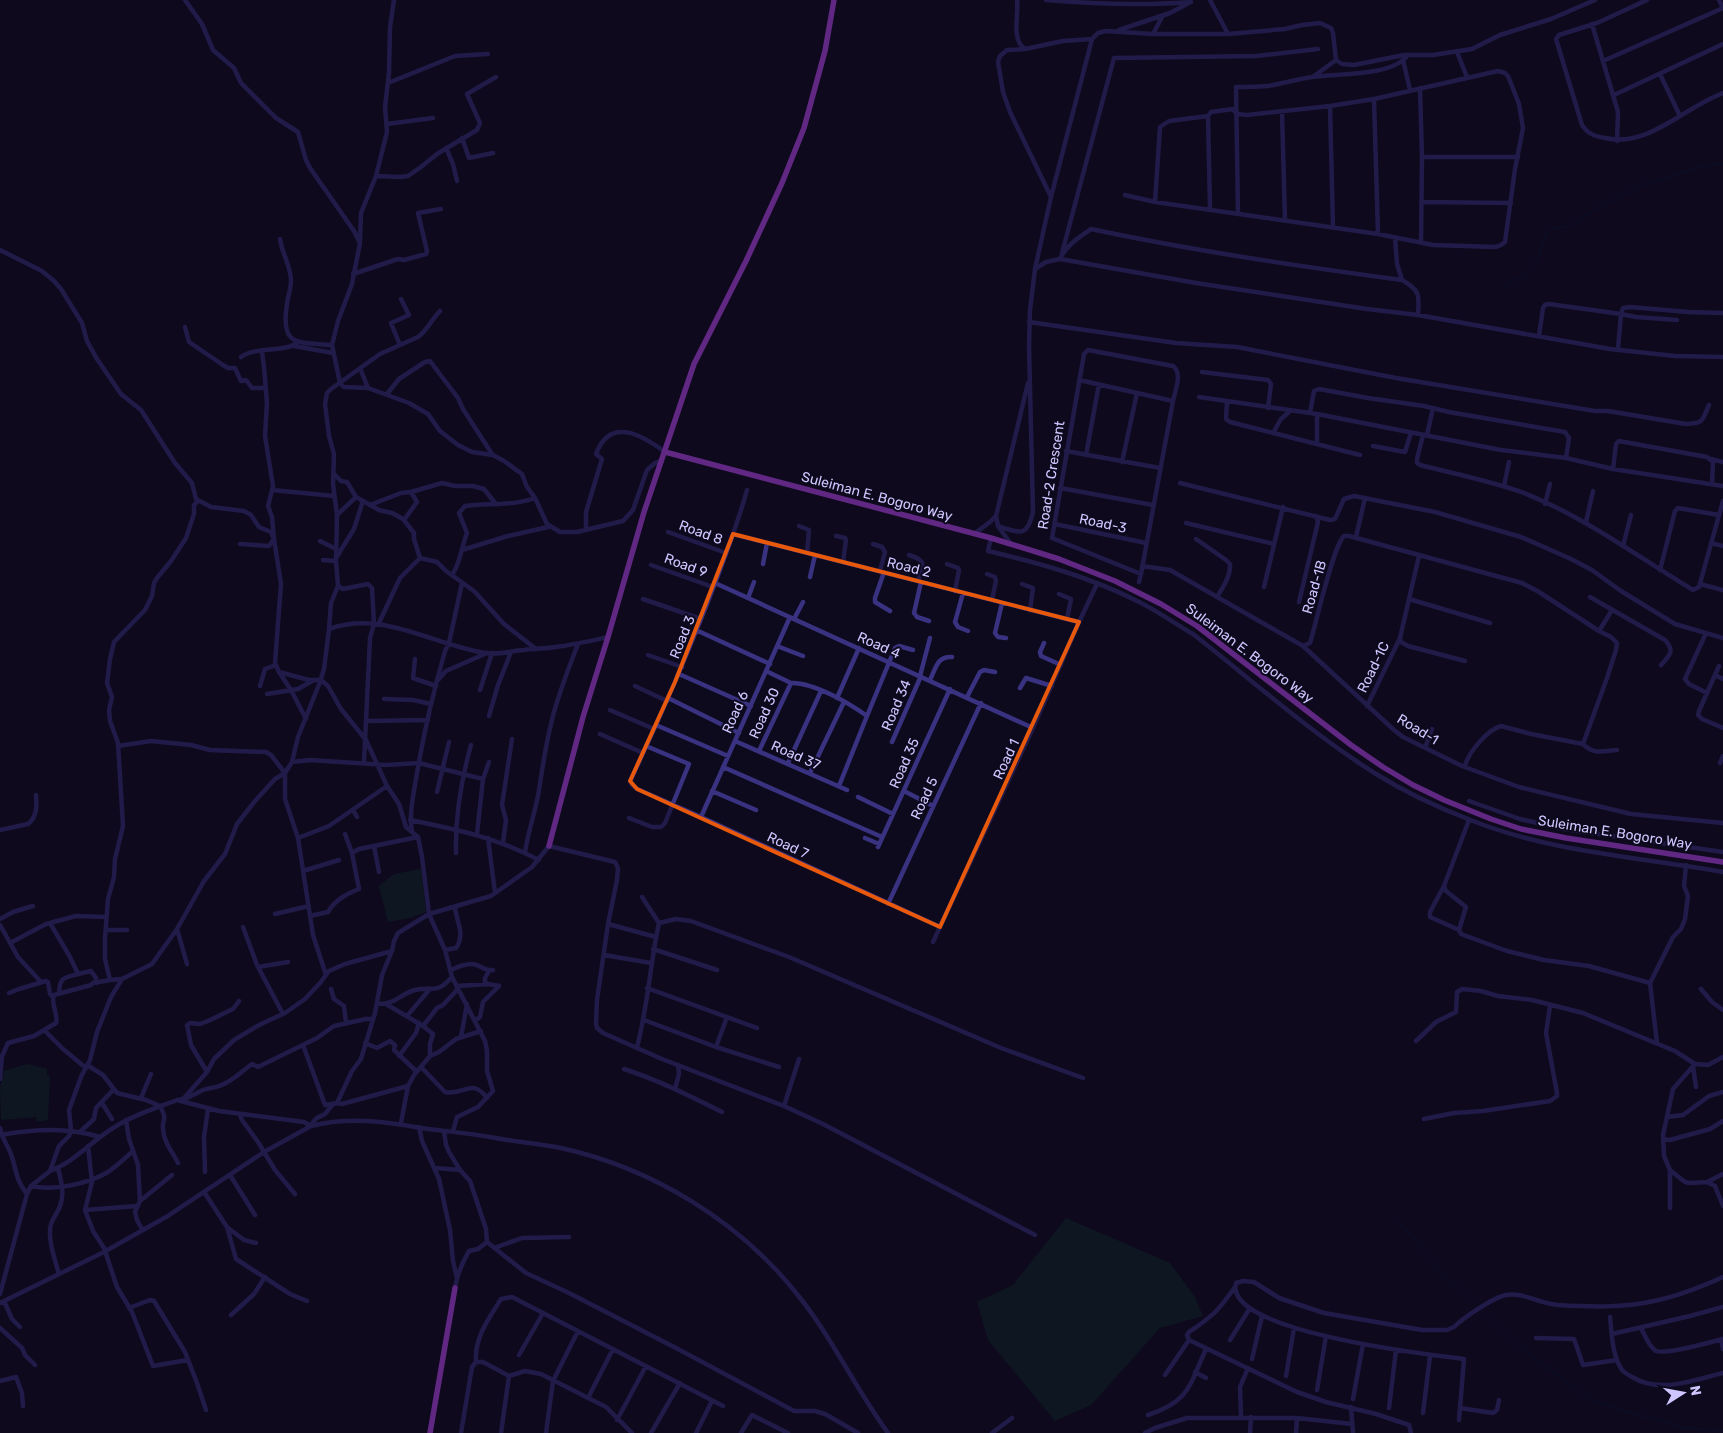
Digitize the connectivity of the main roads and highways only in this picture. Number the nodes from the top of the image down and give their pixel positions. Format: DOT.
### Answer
graph roads {
  1 [pos="834,0"];
  2 [pos="665,452"];
  3 [pos="548,846"];
  4 [pos="1723,862"];
  5 [pos="455,1288"];
  6 [pos="430,1433"];
  1 -- 2 [label="main road"];
  2 -- 3 [label="main road"];
  2 -- 4 [label="main road, Suleiman E. Bogoro Way"];
  5 -- 6 [label="main road"];
}
